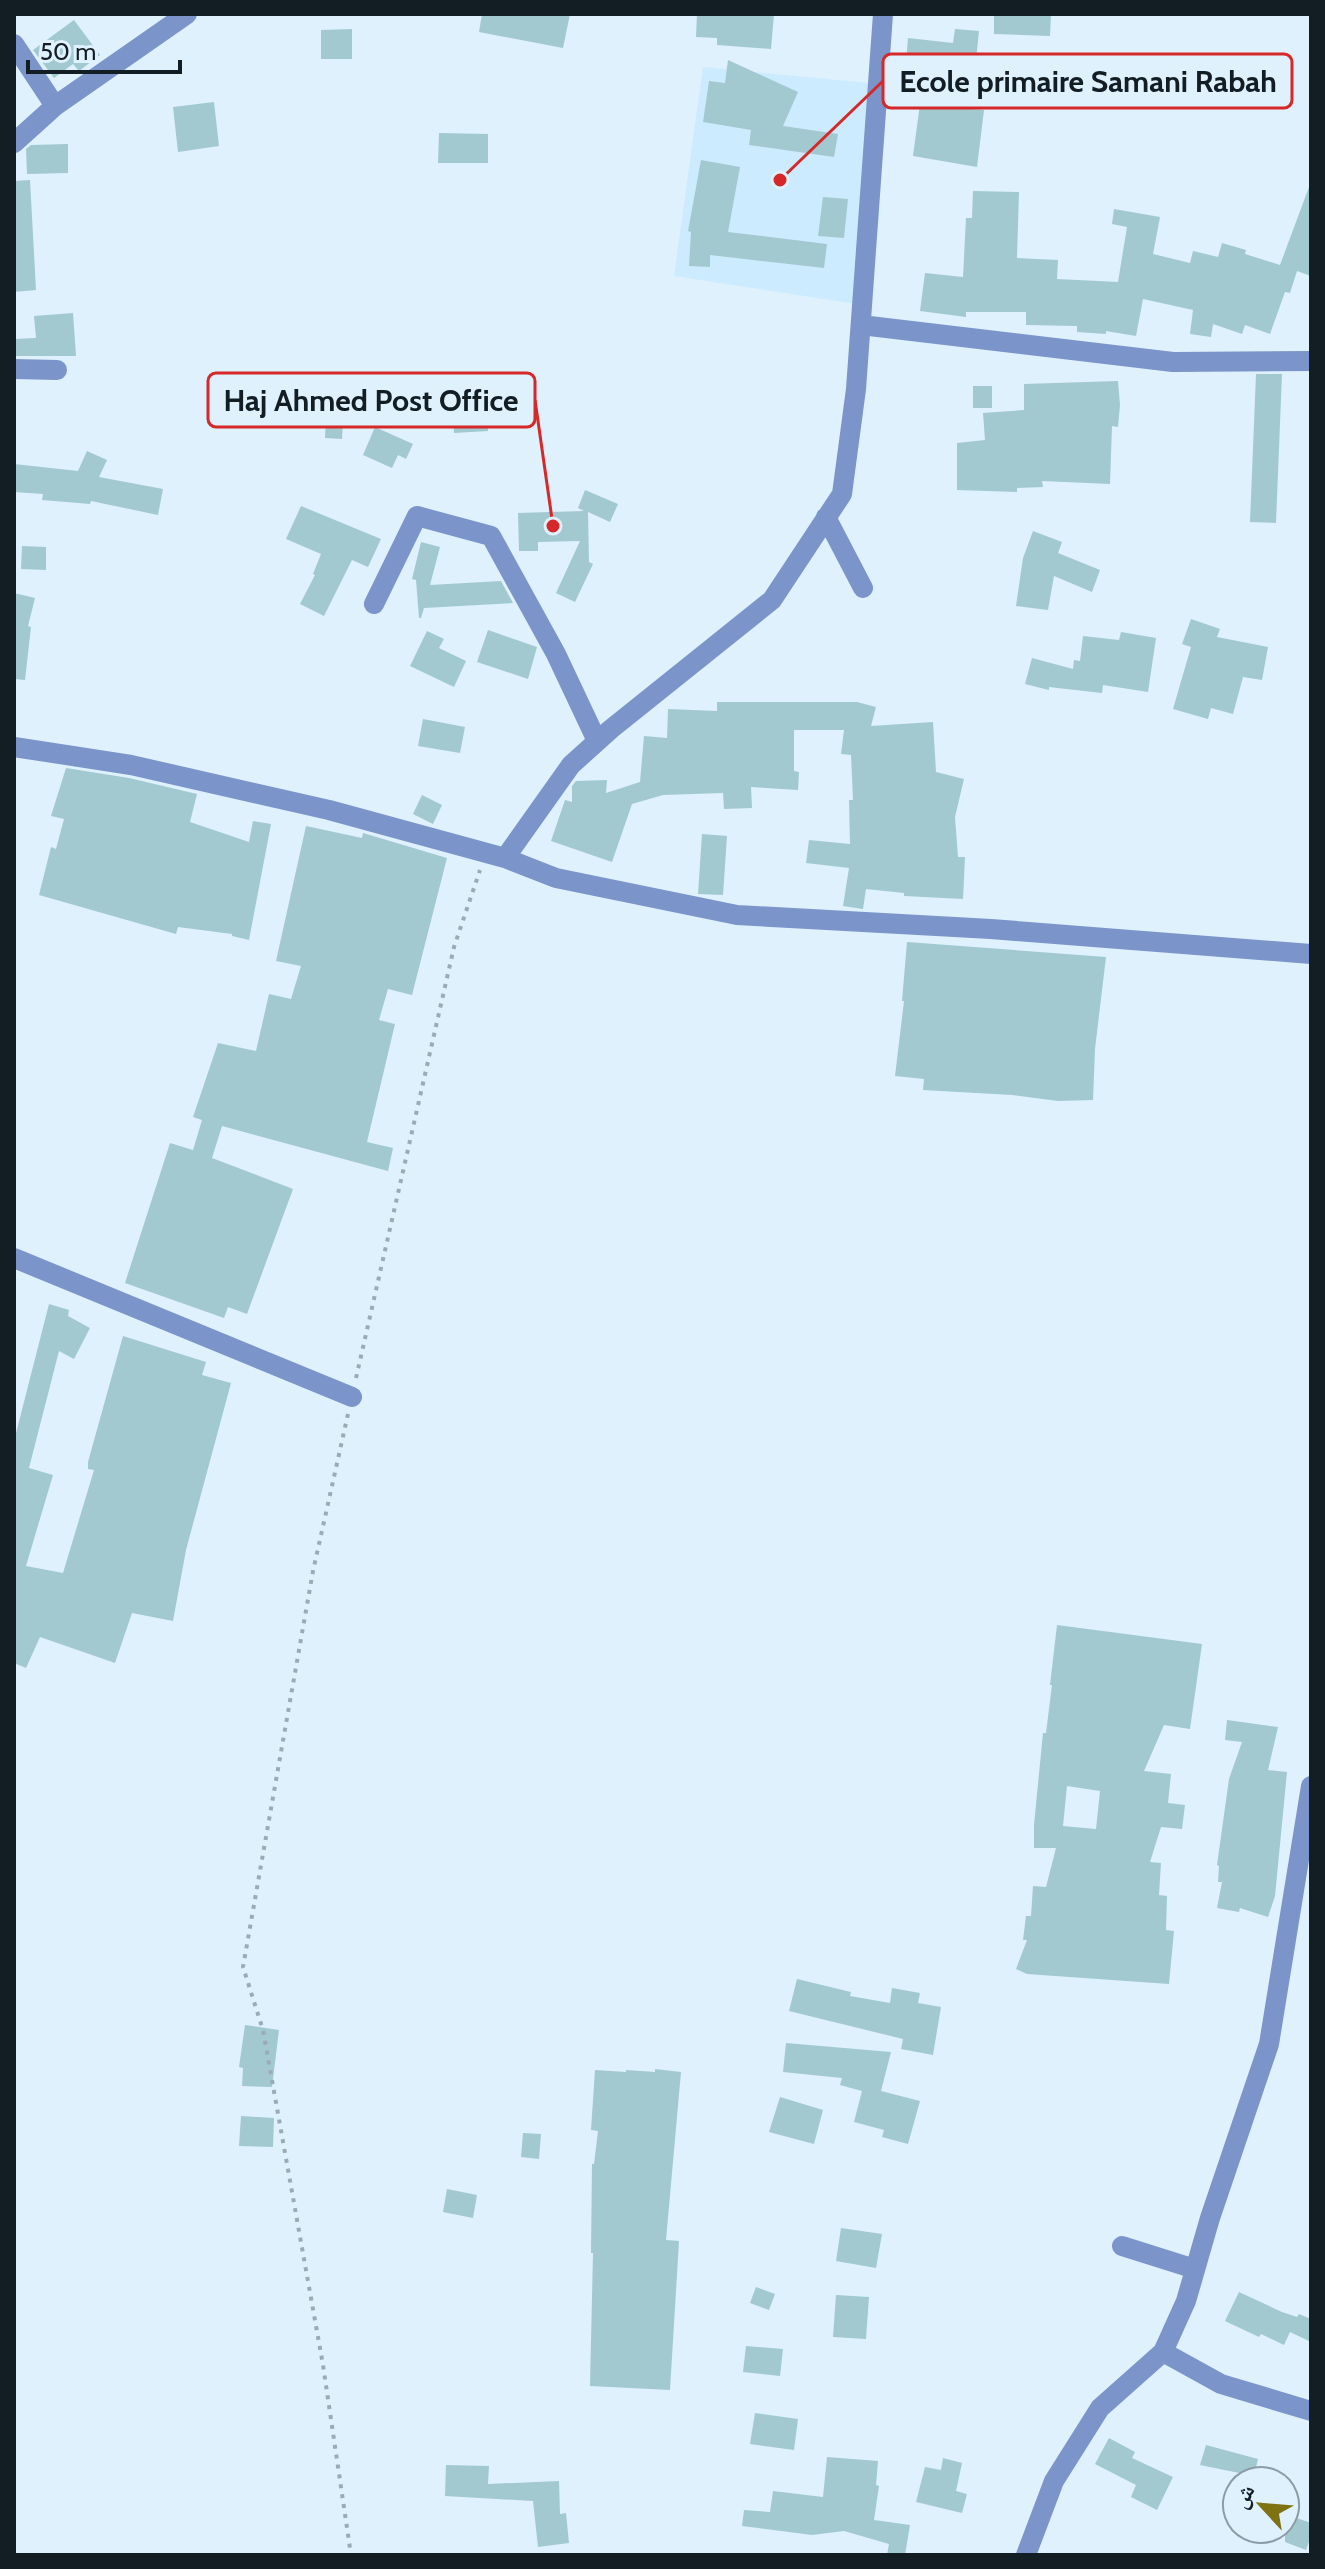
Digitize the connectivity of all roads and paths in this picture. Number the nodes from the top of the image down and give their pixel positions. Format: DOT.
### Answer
graph roads {
  1 [pos="187,14"];
  2 [pos="883,14"];
  3 [pos="14,44"];
  4 [pos="55,106"];
  5 [pos="14,143"];
  6 [pos="861,325"];
  7 [pos="1311,361"];
  8 [pos="14,369"];
  9 [pos="57,370"];
  10 [pos="826,517"];
  11 [pos="863,588"];
  12 [pos="374,604"];
  13 [pos="597,741"];
  14 [pos="14,747"];
  15 [pos="495,856"];
  16 [pos="1311,954"];
  17 [pos="14,1258"];
  18 [pos="352,1397"];
  19 [pos="1311,1786"];
  20 [pos="1122,2246"];
  21 [pos="1195,2269"];
  22 [pos="1163,2352"];
  23 [pos="1311,2411"];
  24 [pos="351,2555"];
  25 [pos="1026,2555"];
  1 -- 4 [label="street"];
  2 -- 6 [label="street"];
  3 -- 4 [label="street"];
  4 -- 5 [label="street"];
  6 -- 7 [label="street"];
  6 -- 10 [label="street"];
  8 -- 9 [label="street"];
  10 -- 11 [label="street"];
  10 -- 13 [label="street"];
  12 -- 13 [label="street"];
  13 -- 15 [label="street"];
  14 -- 15 [label="street"];
  15 -- 16 [label="street"];
  15 -- 18 [label="path"];
  17 -- 18 [label="street"];
  18 -- 24 [label="path"];
  19 -- 21 [label="street"];
  20 -- 21 [label="street"];
  21 -- 22 [label="street"];
  22 -- 23 [label="street"];
  22 -- 25 [label="street"];
}
